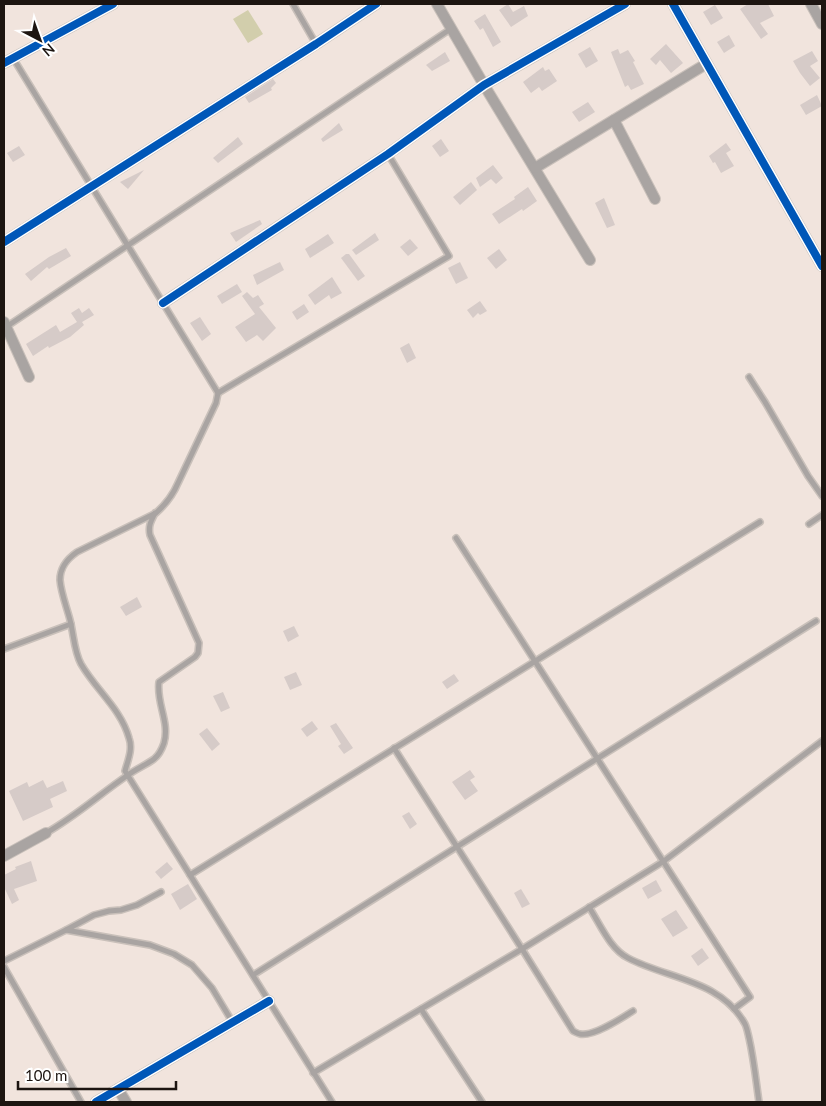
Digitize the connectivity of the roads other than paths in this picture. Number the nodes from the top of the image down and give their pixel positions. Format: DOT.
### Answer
graph roads {
  1 [pos="113,4"];
  2 [pos="293,4"];
  3 [pos="376,4"];
  4 [pos="438,4"];
  5 [pos="625,4"];
  6 [pos="673,4"];
  7 [pos="811,4"];
  8 [pos="822,24"];
  9 [pos="452,27"];
  10 [pos="316,44"];
  11 [pos="8,60"];
  12 [pos="706,64"];
  13 [pos="484,85"];
  14 [pos="614,120"];
  15 [pos="388,154"];
  16 [pos="534,168"];
  17 [pos="92,186"];
  18 [pos="655,199"];
  19 [pos="4,242"];
  20 [pos="128,245"];
  21 [pos="590,260"];
  22 [pos="822,266"];
  23 [pos="163,303"];
  24 [pos="5,326"];
  25 [pos="29,377"];
  26 [pos="748,377"];
  27 [pos="218,393"];
  28 [pos="822,496"];
  29 [pos="156,513"];
  30 [pos="822,515"];
  31 [pos="760,522"];
  32 [pos="809,524"];
  33 [pos="456,538"];
  34 [pos="816,621"];
  35 [pos="71,624"];
  36 [pos="4,649"];
  37 [pos="535,661"];
  38 [pos="822,741"];
  39 [pos="394,748"];
  40 [pos="598,758"];
  41 [pos="128,775"];
  42 [pos="46,833"];
  43 [pos="457,847"];
  44 [pos="4,856"];
  45 [pos="664,862"];
  46 [pos="190,875"];
  47 [pos="161,892"];
  48 [pos="589,907"];
  49 [pos="66,930"];
  50 [pos="522,948"];
  51 [pos="4,961"];
  52 [pos="4,967"];
  53 [pos="253,975"];
  54 [pos="271,1000"];
  55 [pos="422,1009"];
  56 [pos="734,1009"];
  57 [pos="633,1011"];
  58 [pos="233,1023"];
  59 [pos="313,1073"];
  60 [pos="118,1088"];
  61 [pos="81,1102"];
  62 [pos="96,1102"];
  63 [pos="126,1102"];
  64 [pos="332,1102"];
  65 [pos="482,1102"];
  66 [pos="760,1102"];
  1 -- 11 [label="street"];
  2 -- 10 [label="lane"];
  3 -- 10 [label="street"];
  4 -- 9 [label="street"];
  5 -- 13 [label="street"];
  6 -- 12 [label="street"];
  7 -- 8 [label="street"];
  9 -- 13 [label="street"];
  9 -- 20 [label="lane"];
  10 -- 17 [label="street"];
  11 -- 17 [label="lane"];
  12 -- 14 [label="street"];
  12 -- 22 [label="street"];
  13 -- 15 [label="street"];
  13 -- 16 [label="street"];
  14 -- 16 [label="street"];
  14 -- 18 [label="street"];
  15 -- 23 [label="street"];
  15 -- 27 [label="lane"];
  16 -- 21 [label="street"];
  17 -- 19 [label="street"];
  17 -- 20 [label="lane"];
  20 -- 23 [label="lane"];
  20 -- 24 [label="lane"];
  23 -- 27 [label="lane"];
  24 -- 25 [label="street"];
  26 -- 28 [label="lane"];
  27 -- 29 [label="lane"];
  29 -- 35 [label="lane"];
  29 -- 41 [label="lane"];
  30 -- 32 [label="lane"];
  31 -- 37 [label="lane"];
  33 -- 37 [label="lane"];
  34 -- 40 [label="lane"];
  35 -- 36 [label="lane"];
  35 -- 41 [label="lane"];
  37 -- 39 [label="lane"];
  37 -- 40 [label="lane"];
  38 -- 45 [label="lane"];
  39 -- 43 [label="lane"];
  39 -- 46 [label="lane"];
  40 -- 43 [label="lane"];
  40 -- 45 [label="lane"];
  41 -- 42 [label="lane"];
  41 -- 46 [label="lane"];
  42 -- 44 [label="street"];
  43 -- 50 [label="lane"];
  43 -- 53 [label="lane"];
  45 -- 48 [label="lane"];
  45 -- 56 [label="lane"];
  46 -- 53 [label="lane"];
  47 -- 49 [label="lane"];
  48 -- 50 [label="lane"];
  48 -- 56 [label="lane"];
  49 -- 51 [label="lane"];
  49 -- 58 [label="lane"];
  50 -- 55 [label="lane"];
  50 -- 57 [label="lane"];
  52 -- 61 [label="lane"];
  53 -- 54 [label="lane"];
  54 -- 58 [label="street"];
  54 -- 59 [label="lane"];
  55 -- 59 [label="lane"];
  55 -- 65 [label="lane"];
  56 -- 66 [label="lane"];
  58 -- 60 [label="street"];
  59 -- 64 [label="lane"];
  60 -- 62 [label="street"];
  60 -- 63 [label="street"];
}
